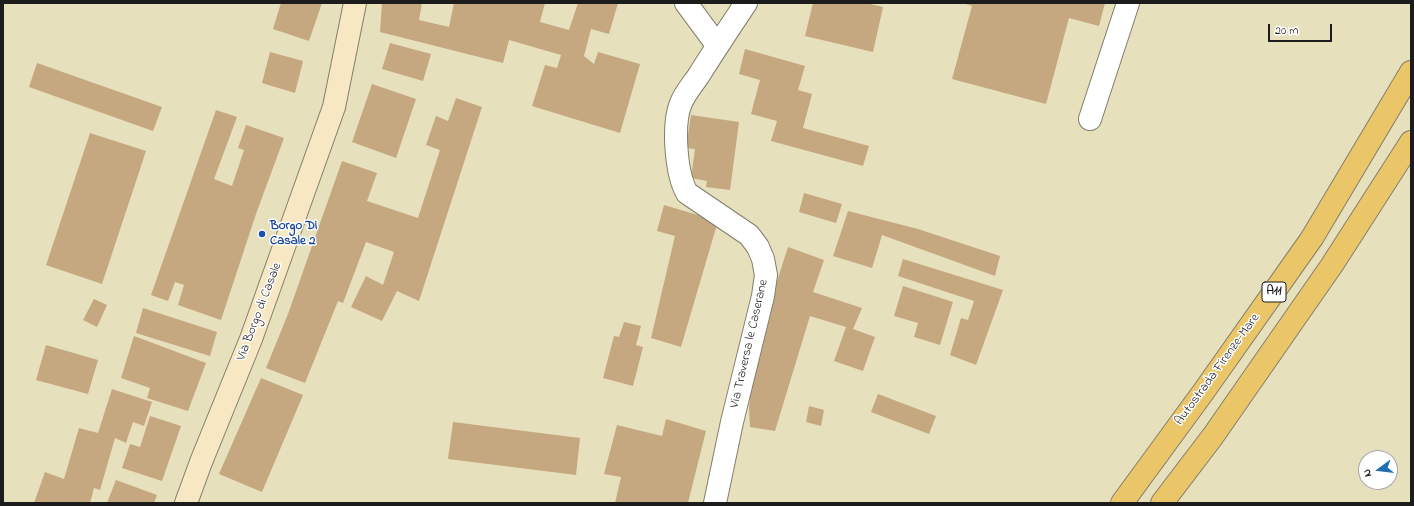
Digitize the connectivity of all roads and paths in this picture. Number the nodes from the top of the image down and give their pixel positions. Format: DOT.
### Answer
graph roads {
  1 [pos="355,3"];
  2 [pos="686,3"];
  3 [pos="746,3"];
  4 [pos="1128,3"];
  5 [pos="718,45"];
  6 [pos="1411,72"];
  7 [pos="1090,119"];
  8 [pos="1411,142"];
  9 [pos="186,503"];
  10 [pos="715,503"];
  11 [pos="1122,503"];
  12 [pos="1162,503"];
  1 -- 9 [label="street, Via Borgo di Casale"];
  2 -- 5 [label="street"];
  3 -- 5 [label="street, Via Traversa le Caserane"];
  4 -- 7 [label="street"];
  5 -- 10 [label="street, Via Traversa le Caserane"];
  6 -- 11 [label="highway, Autostrada Firenze-Mare / A11"];
  8 -- 12 [label="highway, A11"];
}
